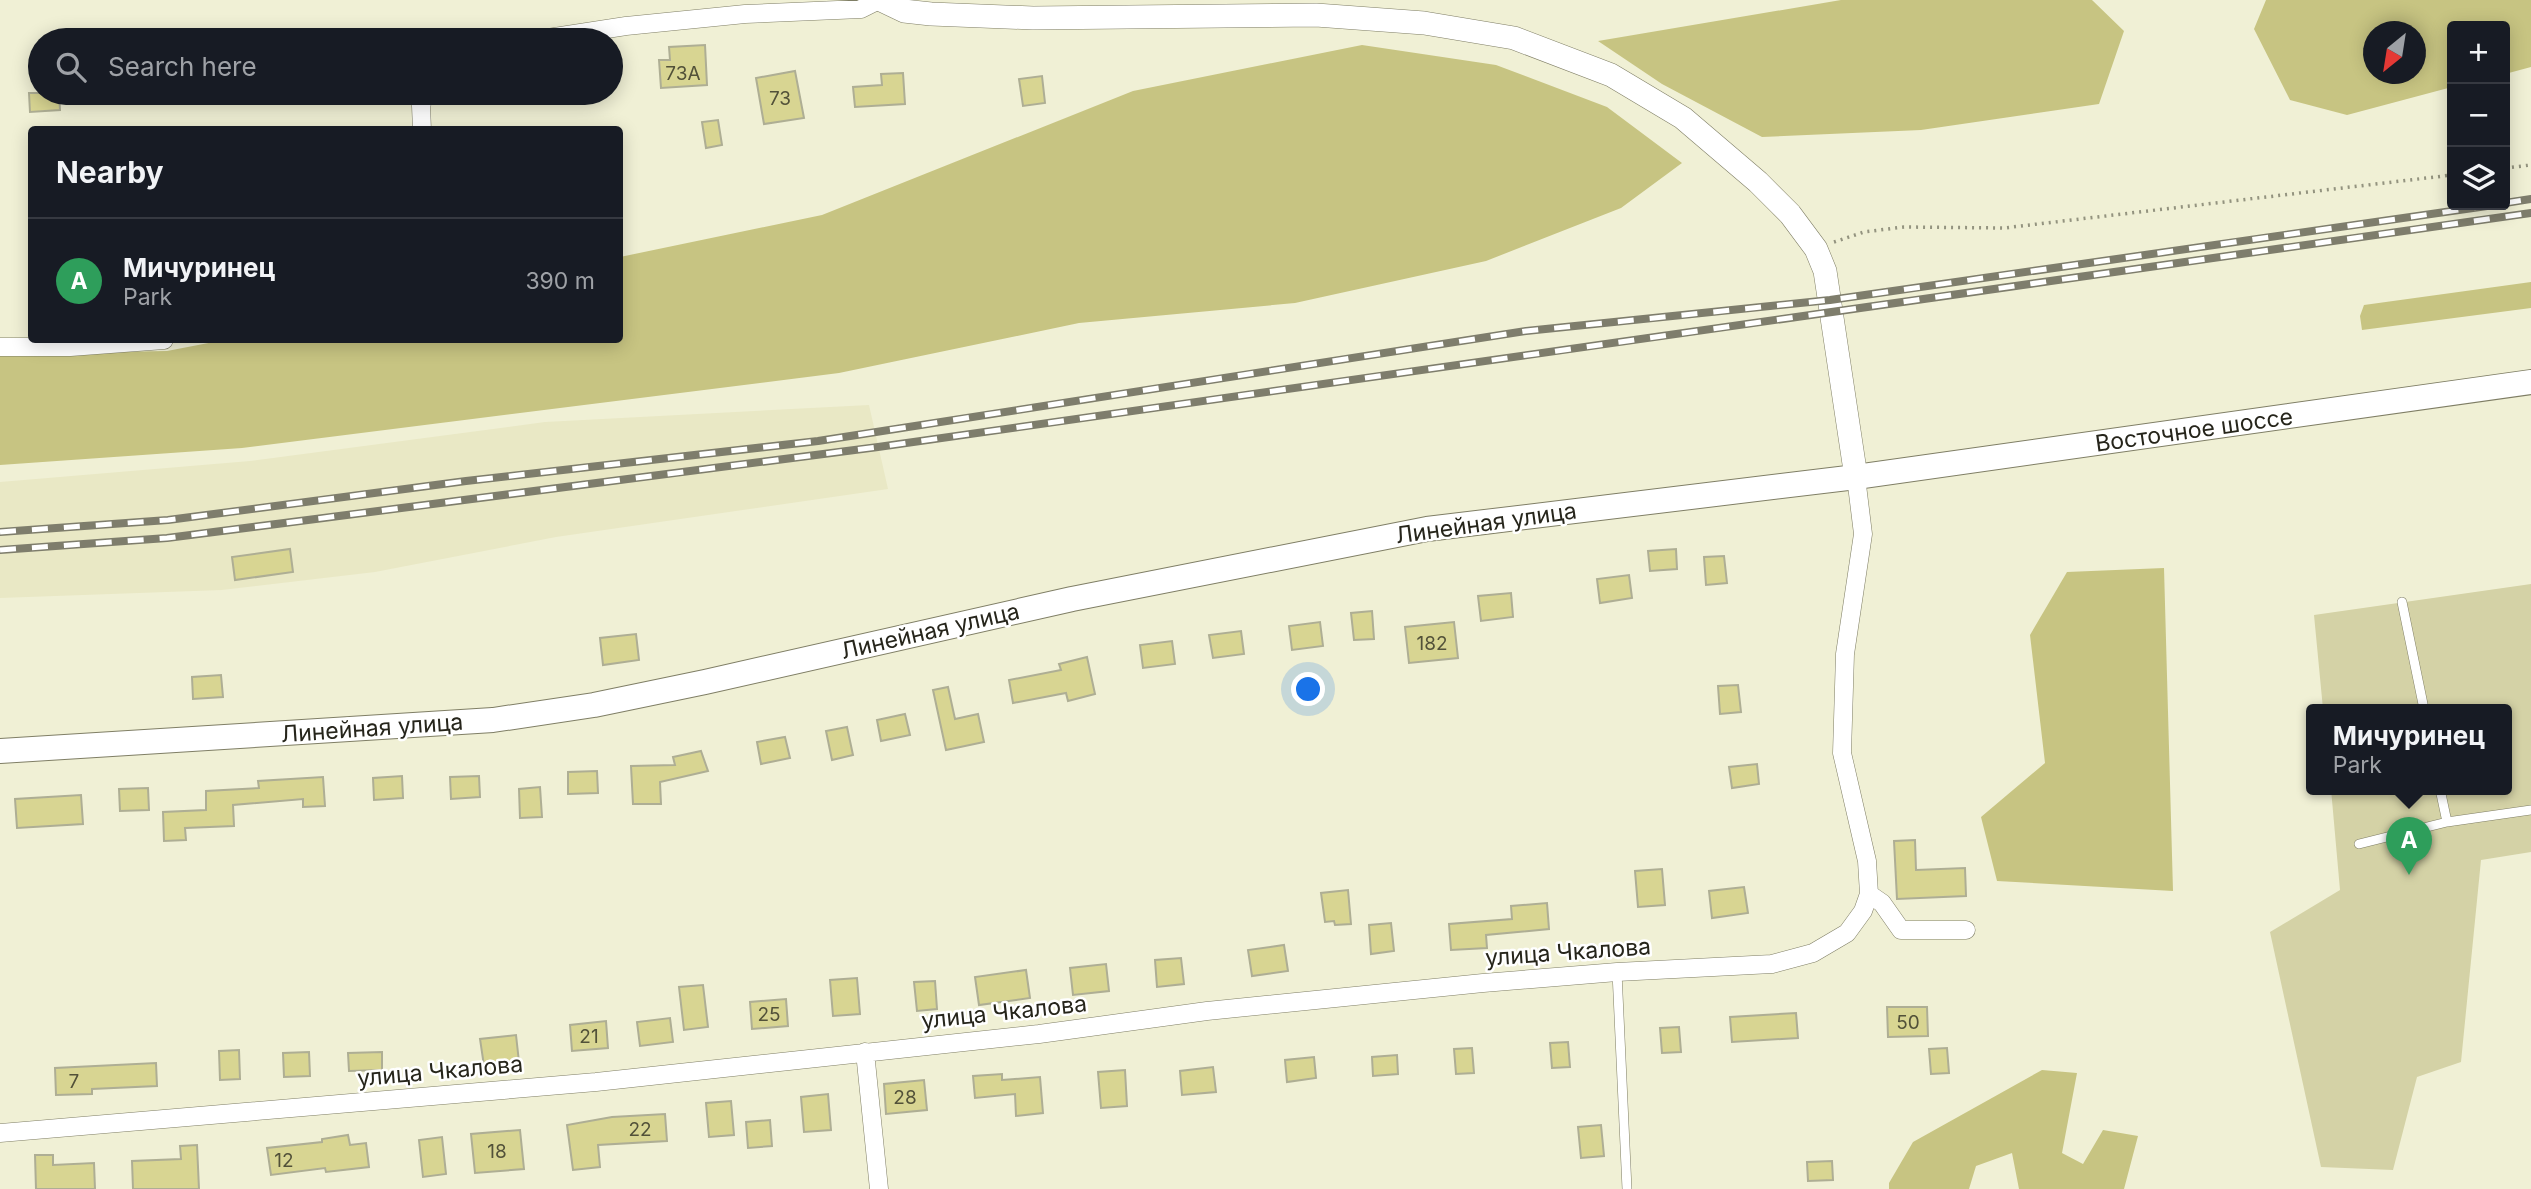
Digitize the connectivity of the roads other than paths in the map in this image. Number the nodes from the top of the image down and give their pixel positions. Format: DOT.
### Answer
graph roads {
  1 [pos="880,0"];
  2 [pos="613,28"];
  3 [pos="421,105"];
  4 [pos="422,126"];
  5 [pos="124,343"];
  6 [pos="0,347"];
  7 [pos="2531,382"];
  8 [pos="1856,477"];
  9 [pos="2402,602"];
  10 [pos="2423,704"];
  11 [pos="0,751"];
  12 [pos="2441,795"];
  13 [pos="2531,810"];
  14 [pos="2447,822"];
  15 [pos="2359,844"];
  16 [pos="1869,894"];
  17 [pos="1966,930"];
  18 [pos="1617,972"];
  19 [pos="865,1052"];
  20 [pos="0,1133"];
  21 [pos="879,1189"];
  22 [pos="1627,1189"];
  1 -- 2 [label="street"];
  1 -- 8 [label="street"];
  3 -- 4 [label="street"];
  5 -- 6 [label="street"];
  7 -- 8 [label="main road, Восточное шоссе"];
  8 -- 11 [label="main road, Линейная улица"];
  8 -- 16 [label="street"];
  9 -- 10 [label="lane"];
  12 -- 14 [label="lane"];
  13 -- 14 [label="lane"];
  14 -- 15 [label="lane"];
  16 -- 17 [label="street"];
  16 -- 18 [label="street, улица Чкалова"];
  18 -- 19 [label="street, улица Чкалова"];
  18 -- 22 [label="lane"];
  19 -- 20 [label="street, улица Чкалова"];
  19 -- 21 [label="street"];
}
